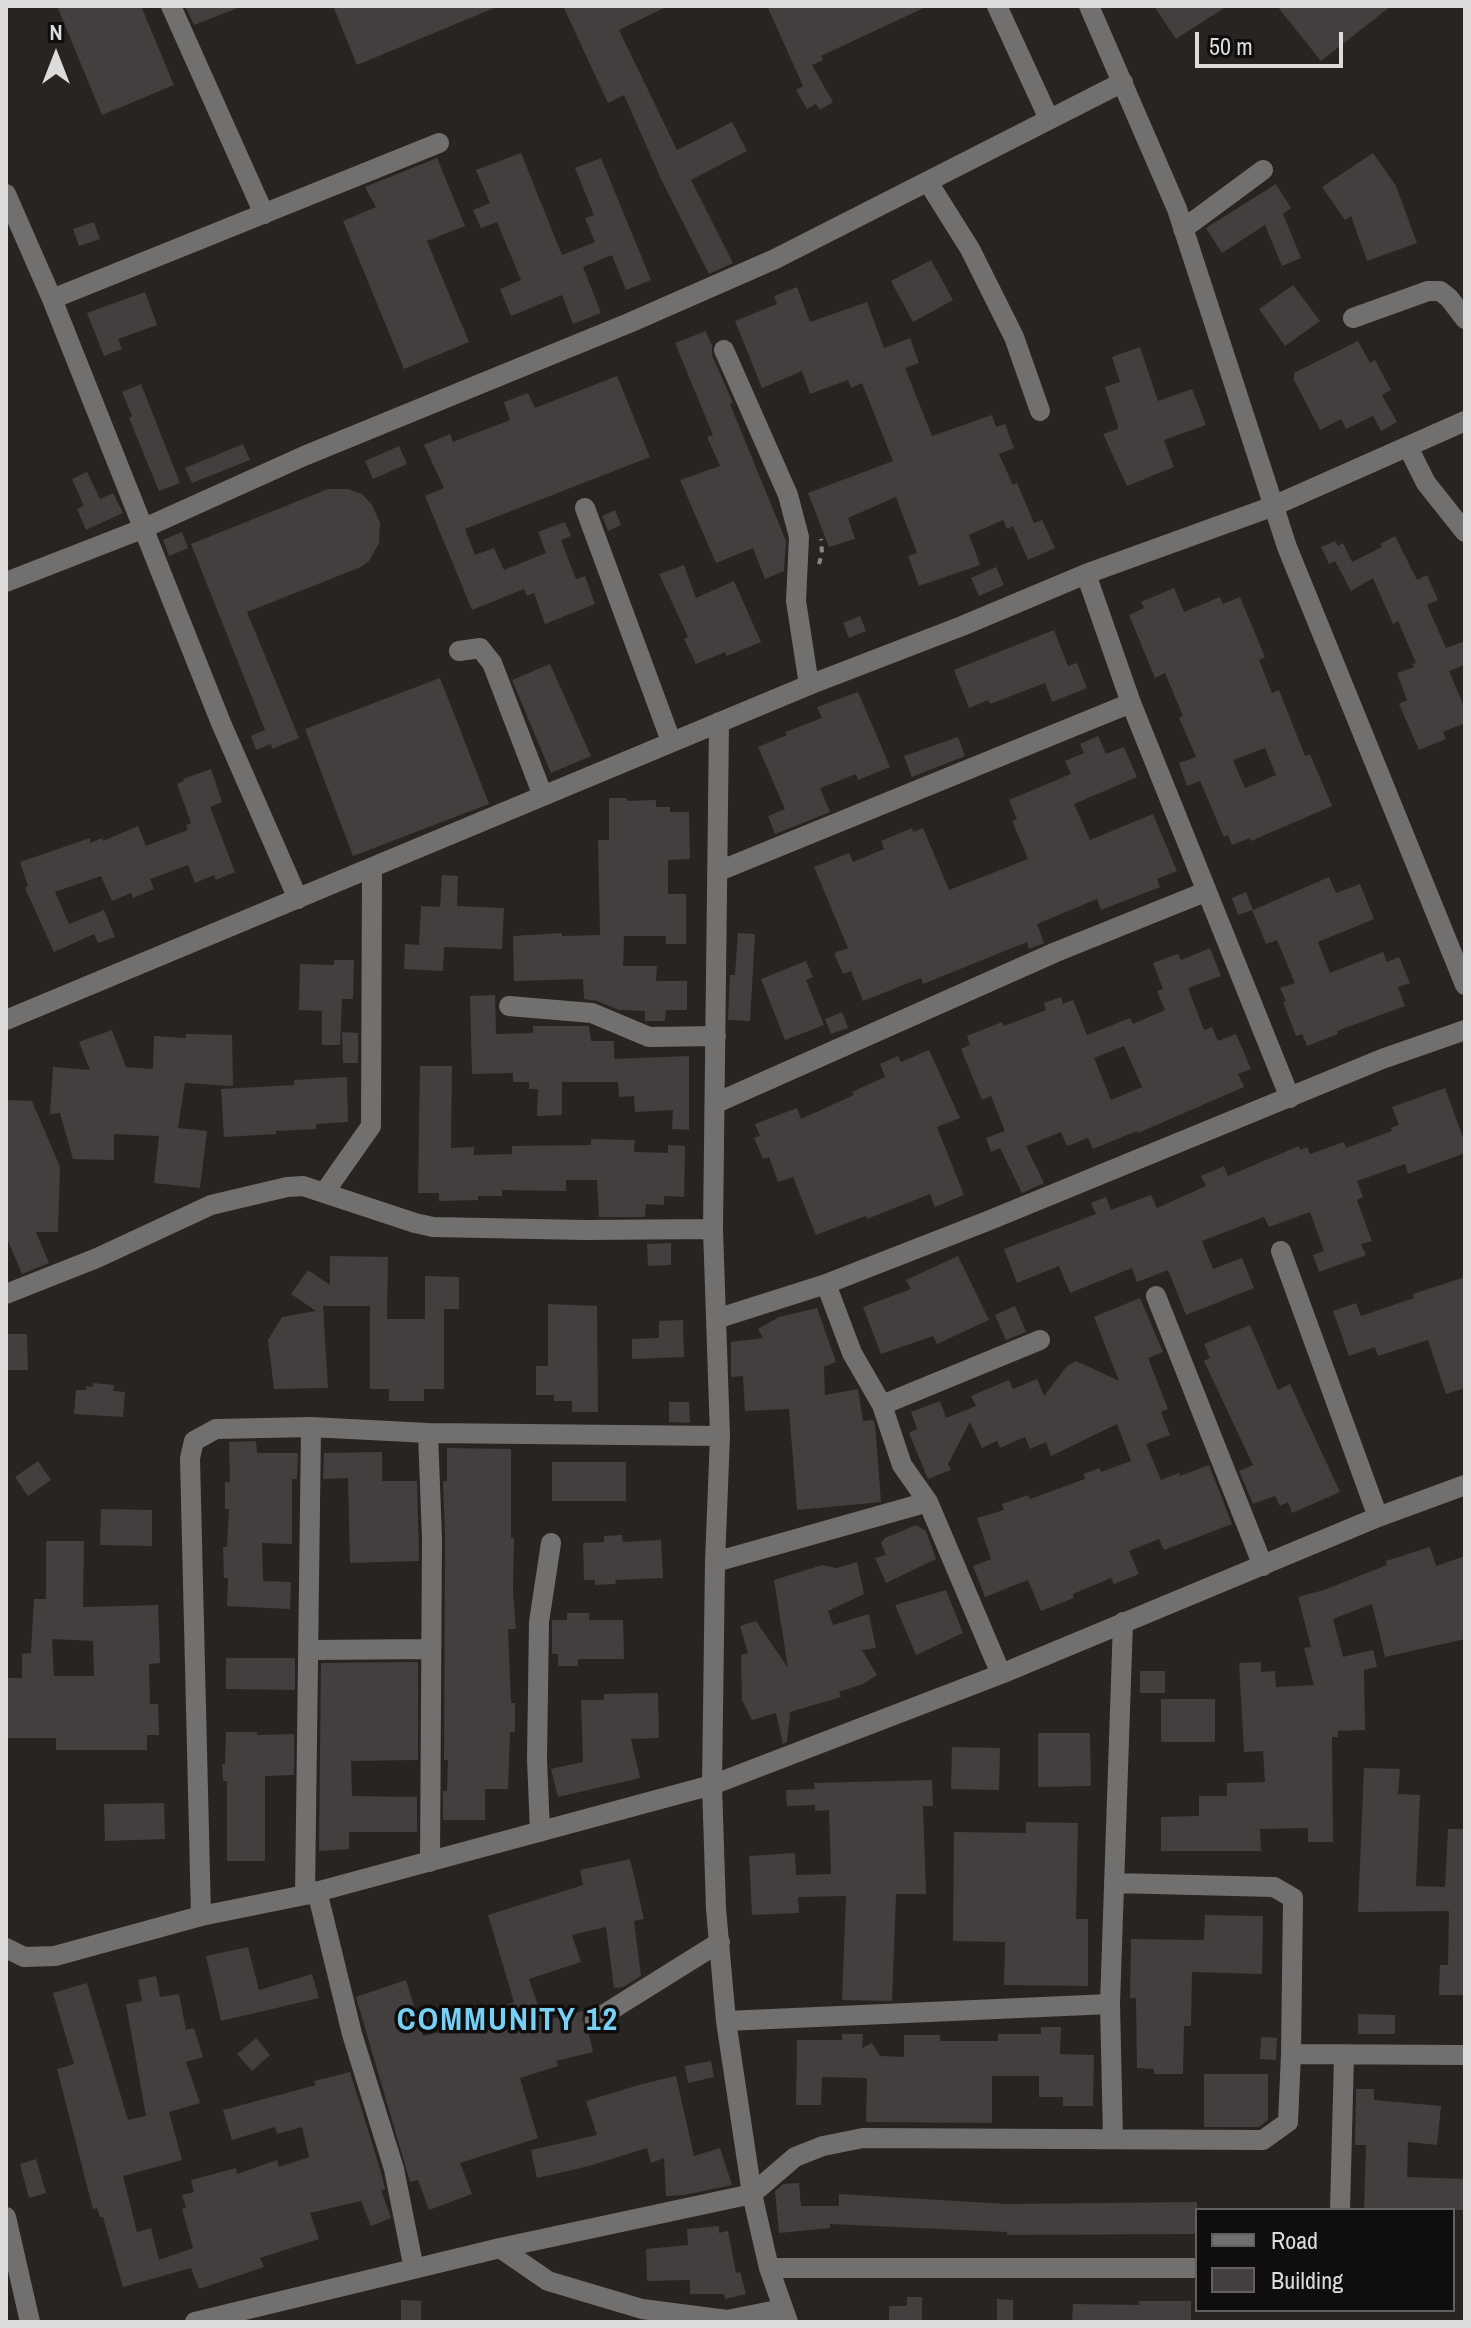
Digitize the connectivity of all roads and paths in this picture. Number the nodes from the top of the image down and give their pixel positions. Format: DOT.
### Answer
graph roads {
  1 [pos="171,6"];
  2 [pos="997,6"];
  3 [pos="1089,6"];
  4 [pos="1123,82"];
  5 [pos="1049,119"];
  6 [pos="439,143"];
  7 [pos="1263,170"];
  8 [pos="928,182"];
  9 [pos="6,194"];
  10 [pos="264,214"];
  11 [pos="1183,229"];
  12 [pos="52,299"];
  13 [pos="1353,318"];
  14 [pos="1465,319"];
  15 [pos="724,350"];
  16 [pos="1040,411"];
  17 [pos="1465,421"];
  18 [pos="1408,447"];
  19 [pos="1271,507"];
  20 [pos="585,508"];
  21 [pos="142,529"];
  22 [pos="1465,532"];
  23 [pos="1086,574"];
  24 [pos="6,582"];
  25 [pos="459,651"];
  26 [pos="809,685"];
  27 [pos="1131,703"];
  28 [pos="719,722"];
  29 [pos="671,741"];
  30 [pos="543,796"];
  31 [pos="372,868"];
  32 [pos="719,871"];
  33 [pos="1205,892"];
  34 [pos="298,899"];
  35 [pos="1465,985"];
  36 [pos="509,1006"];
  37 [pos="6,1020"];
  38 [pos="1465,1030"];
  39 [pos="716,1036"];
  40 [pos="1290,1098"];
  41 [pos="716,1103"];
  42 [pos="324,1193"];
  43 [pos="713,1229"];
  44 [pos="1281,1251"];
  45 [pos="826,1284"];
  46 [pos="6,1294"];
  47 [pos="1156,1296"];
  48 [pos="716,1319"];
  49 [pos="1040,1340"];
  50 [pos="882,1405"];
  51 [pos="311,1427"];
  52 [pos="428,1433"];
  53 [pos="720,1436"];
  54 [pos="1465,1485"];
  55 [pos="928,1502"];
  56 [pos="1378,1517"];
  57 [pos="551,1543"];
  58 [pos="715,1562"];
  59 [pos="1263,1566"];
  60 [pos="1123,1622"];
  61 [pos="431,1649"];
  62 [pos="309,1650"];
  63 [pos="1001,1674"];
  64 [pos="712,1785"];
  65 [pos="540,1832"];
  66 [pos="430,1862"];
  67 [pos="1114,1883"];
  68 [pos="311,1893"];
  69 [pos="201,1916"];
  70 [pos="720,1942"];
  71 [pos="6,1948"];
  72 [pos="1110,2004"];
  73 [pos="595,2020"];
  74 [pos="726,2021"];
  75 [pos="1291,2054"];
  76 [pos="1465,2055"];
  77 [pos="1344,2056"];
  78 [pos="1113,2138"];
  79 [pos="752,2194"];
  80 [pos="1340,2208"];
  81 [pos="6,2217"];
  82 [pos="500,2248"];
  83 [pos="769,2268"];
  84 [pos="1195,2268"];
  85 [pos="414,2269"];
  86 [pos="785,2315"];
  87 [pos="30,2322"];
  88 [pos="195,2322"];
  1 -- 10 [label="street"];
  2 -- 5 [label="street"];
  3 -- 4 [label="street"];
  4 -- 5 [label="street"];
  4 -- 11 [label="street"];
  5 -- 8 [label="street"];
  6 -- 10 [label="street"];
  7 -- 11 [label="street"];
  8 -- 16 [label="street"];
  8 -- 21 [label="street"];
  9 -- 12 [label="street"];
  10 -- 12 [label="street"];
  11 -- 19 [label="street"];
  12 -- 21 [label="street"];
  13 -- 14 [label="street"];
  15 -- 26 [label="street"];
  17 -- 18 [label="street"];
  18 -- 19 [label="street"];
  18 -- 22 [label="street"];
  19 -- 23 [label="street"];
  19 -- 35 [label="street"];
  20 -- 29 [label="street"];
  21 -- 24 [label="street"];
  21 -- 34 [label="street"];
  23 -- 26 [label="street"];
  23 -- 27 [label="street"];
  25 -- 30 [label="street"];
  26 -- 28 [label="street"];
  27 -- 32 [label="street"];
  27 -- 33 [label="street"];
  28 -- 29 [label="street"];
  28 -- 32 [label="street"];
  29 -- 30 [label="street"];
  30 -- 31 [label="street"];
  31 -- 34 [label="street"];
  31 -- 42 [label="street"];
  32 -- 39 [label="street"];
  33 -- 40 [label="street"];
  33 -- 41 [label="street"];
  34 -- 37 [label="street"];
  36 -- 39 [label="street"];
  38 -- 40 [label="street"];
  39 -- 41 [label="street"];
  40 -- 45 [label="street"];
  41 -- 43 [label="street"];
  42 -- 43 [label="street"];
  42 -- 46 [label="street"];
  43 -- 48 [label="street"];
  44 -- 56 [label="street"];
  45 -- 48 [label="street"];
  45 -- 50 [label="street"];
  47 -- 59 [label="street"];
  48 -- 53 [label="street"];
  49 -- 50 [label="street"];
  50 -- 55 [label="street"];
  51 -- 52 [label="street"];
  51 -- 62 [label="street"];
  51 -- 69 [label="street"];
  52 -- 53 [label="street"];
  52 -- 61 [label="street"];
  53 -- 58 [label="street"];
  54 -- 56 [label="street"];
  55 -- 58 [label="street"];
  55 -- 63 [label="street"];
  56 -- 59 [label="street"];
  57 -- 65 [label="street"];
  58 -- 64 [label="street"];
  59 -- 60 [label="street"];
  60 -- 63 [label="street"];
  60 -- 67 [label="street"];
  61 -- 62 [label="street"];
  61 -- 66 [label="street"];
  62 -- 68 [label="street"];
  63 -- 64 [label="street"];
  64 -- 65 [label="street"];
  64 -- 70 [label="street"];
  65 -- 66 [label="street"];
  66 -- 68 [label="street"];
  67 -- 72 [label="street"];
  67 -- 75 [label="street"];
  68 -- 69 [label="street"];
  68 -- 85 [label="street"];
  69 -- 71 [label="street"];
  70 -- 73 [label="street"];
  70 -- 74 [label="street"];
  72 -- 74 [label="street"];
  72 -- 78 [label="street"];
  74 -- 79 [label="street"];
  75 -- 77 [label="street"];
  75 -- 78 [label="street"];
  76 -- 77 [label="street"];
  77 -- 80 [label="street"];
  78 -- 79 [label="street"];
  79 -- 82 [label="street"];
  79 -- 83 [label="street"];
  81 -- 87 [label="street"];
  82 -- 85 [label="street"];
  82 -- 86 [label="street"];
  83 -- 84 [label="street"];
  83 -- 86 [label="street"];
  85 -- 88 [label="street"];
}
